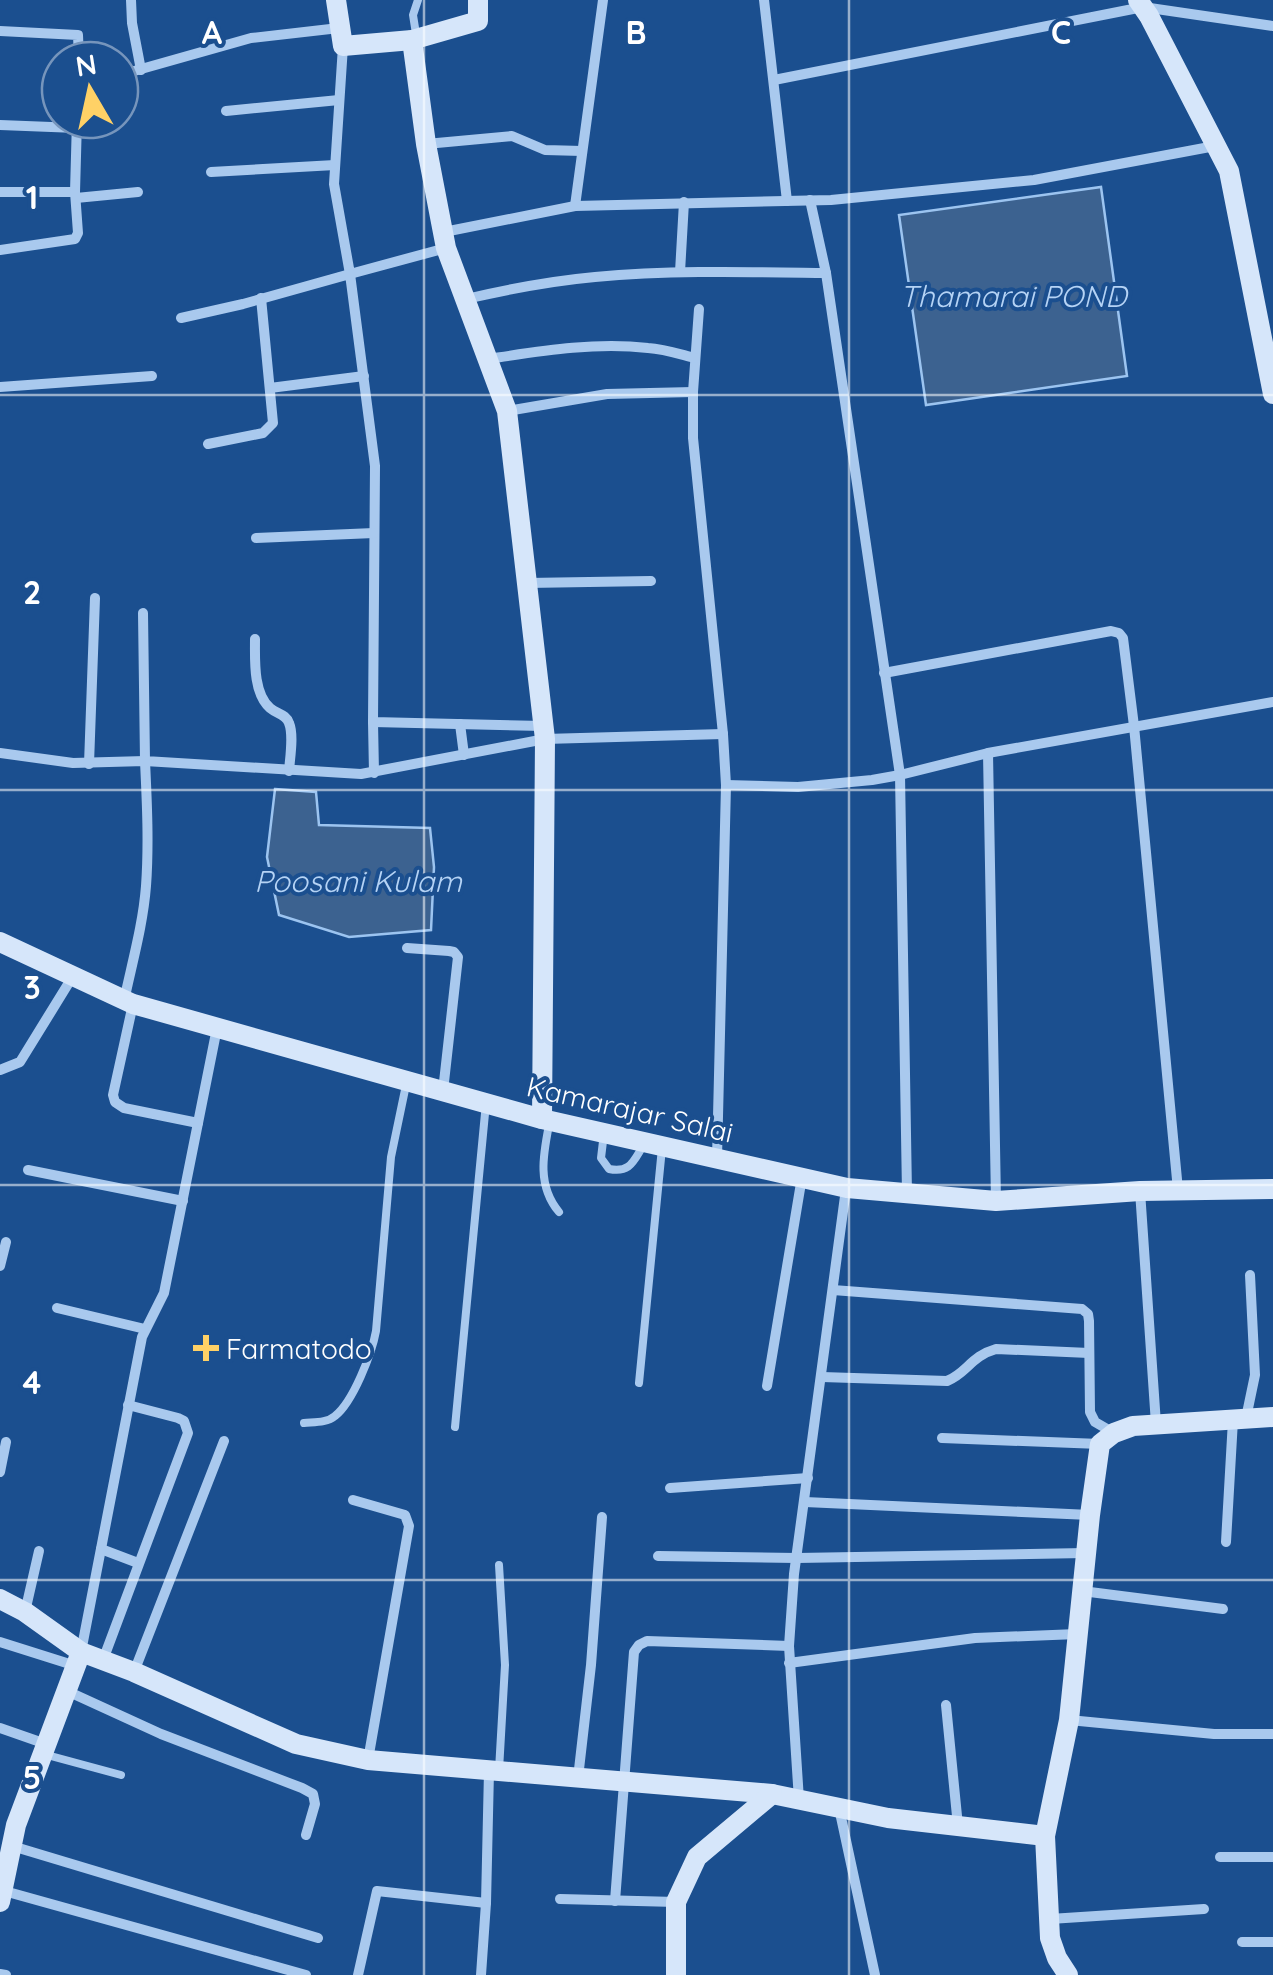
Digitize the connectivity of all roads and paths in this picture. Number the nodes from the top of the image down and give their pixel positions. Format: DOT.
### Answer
graph roads {
  1 [pos="130,0"];
  2 [pos="336,0"];
  3 [pos="418,0"];
  4 [pos="478,0"];
  5 [pos="603,0"];
  6 [pos="764,0"];
  7 [pos="1140,4"];
  8 [pos="1273,26"];
  9 [pos="0,31"];
  10 [pos="341,37"];
  11 [pos="414,39"];
  12 [pos="78,40"];
  13 [pos="141,70"];
  14 [pos="774,80"];
  15 [pos="340,100"];
  16 [pos="226,110"];
  17 [pos="40,124"];
  18 [pos="0,125"];
  19 [pos="77,140"];
  20 [pos="426,144"];
  21 [pos="1216,146"];
  22 [pos="582,152"];
  23 [pos="335,165"];
  24 [pos="211,172"];
  25 [pos="0,192"];
  26 [pos="138,192"];
  27 [pos="76,195"];
  28 [pos="810,200"];
  29 [pos="787,201"];
  30 [pos="684,202"];
  31 [pos="576,206"];
  32 [pos="444,240"];
  33 [pos="0,250"];
  34 [pos="680,272"];
  35 [pos="826,273"];
  36 [pos="350,274"];
  37 [pos="261,298"];
  38 [pos="465,299"];
  39 [pos="699,309"];
  40 [pos="181,318"];
  41 [pos="695,358"];
  42 [pos="487,359"];
  43 [pos="152,376"];
  44 [pos="364,376"];
  45 [pos="0,388"];
  46 [pos="270,388"];
  47 [pos="692,392"];
  48 [pos="1273,394"];
  49 [pos="507,411"];
  50 [pos="208,444"];
  51 [pos="374,533"];
  52 [pos="256,538"];
  53 [pos="651,581"];
  54 [pos="527,583"];
  55 [pos="94,598"];
  56 [pos="143,613"];
  57 [pos="254,639"];
  58 [pos="884,673"];
  59 [pos="1273,702"];
  60 [pos="372,722"];
  61 [pos="460,724"];
  62 [pos="1134,726"];
  63 [pos="545,733"];
  64 [pos="723,734"];
  65 [pos="988,752"];
  66 [pos="0,753"];
  67 [pos="464,755"];
  68 [pos="145,761"];
  69 [pos="89,764"];
  70 [pos="289,771"];
  71 [pos="374,773"];
  72 [pos="900,775"];
  73 [pos="726,785"];
  74 [pos="0,942"];
  75 [pos="407,948"];
  76 [pos="73,976"];
  77 [pos="129,1002"];
  78 [pos="218,1028"];
  79 [pos="0,1070"];
  80 [pos="407,1080"];
  81 [pos="443,1091"];
  82 [pos="486,1103"];
  83 [pos="546,1119"];
  84 [pos="198,1123"];
  85 [pos="604,1132"];
  86 [pos="654,1144"];
  87 [pos="716,1158"];
  88 [pos="28,1170"];
  89 [pos="802,1178"];
  90 [pos="846,1188"];
  91 [pos="1273,1190"];
  92 [pos="1140,1191"];
  93 [pos="1178,1191"];
  94 [pos="907,1194"];
  95 [pos="182,1201"];
  96 [pos="996,1201"];
  97 [pos="559,1212"];
  98 [pos="6,1242"];
  99 [pos="0,1266"];
  100 [pos="1250,1275"];
  101 [pos="833,1290"];
  102 [pos="57,1308"];
  103 [pos="145,1329"];
  104 [pos="1089,1353"];
  105 [pos="822,1377"];
  106 [pos="639,1383"];
  107 [pos="767,1386"];
  108 [pos="128,1406"];
  109 [pos="1273,1417"];
  110 [pos="1239,1419"];
  111 [pos="304,1423"];
  112 [pos="1156,1425"];
  113 [pos="456,1427"];
  114 [pos="942,1438"];
  115 [pos="1107,1439"];
  116 [pos="224,1441"];
  117 [pos="6,1442"];
  118 [pos="0,1472"];
  119 [pos="808,1478"];
  120 [pos="670,1488"];
  121 [pos="354,1500"];
  122 [pos="805,1502"];
  123 [pos="1090,1515"];
  124 [pos="602,1518"];
  125 [pos="1226,1542"];
  126 [pos="101,1549"];
  127 [pos="39,1551"];
  128 [pos="1086,1553"];
  129 [pos="658,1556"];
  130 [pos="797,1558"];
  131 [pos="138,1562"];
  132 [pos="499,1565"];
  133 [pos="1082,1591"];
  134 [pos="0,1598"];
  135 [pos="1223,1609"];
  136 [pos="24,1612"];
  137 [pos="1078,1634"];
  138 [pos="0,1642"];
  139 [pos="789,1646"];
  140 [pos="78,1659"];
  141 [pos="103,1660"];
  142 [pos="790,1663"];
  143 [pos="134,1672"];
  144 [pos="66,1690"];
  145 [pos="946,1705"];
  146 [pos="1070,1720"];
  147 [pos="0,1728"];
  148 [pos="1273,1734"];
  149 [pos="44,1749"];
  150 [pos="368,1760"];
  151 [pos="494,1771"];
  152 [pos="121,1775"];
  153 [pos="578,1778"];
  154 [pos="623,1781"];
  155 [pos="772,1794"];
  156 [pos="800,1800"];
  157 [pos="839,1808"];
  158 [pos="958,1826"];
  159 [pos="9,1830"];
  160 [pos="306,1834"];
  161 [pos="1045,1836"];
  162 [pos="1273,1856"];
  163 [pos="1220,1857"];
  164 [pos="1,1894"];
  165 [pos="560,1899"];
  166 [pos="615,1901"];
  167 [pos="676,1902"];
  168 [pos="486,1903"];
  169 [pos="1204,1909"];
  170 [pos="1049,1919"];
  171 [pos="318,1938"];
  172 [pos="1242,1942"];
  173 [pos="1273,1942"];
  174 [pos="306,1975"];
  175 [pos="358,1975"];
  176 [pos="481,1975"];
  177 [pos="676,1975"];
  178 [pos="875,1975"];
  179 [pos="1068,1975"];
  1 -- 13 [label="street"];
  2 -- 10 [label="street"];
  3 -- 11 [label="lane"];
  4 -- 11 [label="street"];
  5 -- 22 [label="street"];
  6 -- 14 [label="street"];
  7 -- 8 [label="street"];
  7 -- 14 [label="street"];
  7 -- 21 [label="street"];
  9 -- 12 [label="street"];
  10 -- 11 [label="street"];
  10 -- 13 [label="street"];
  10 -- 15 [label="street"];
  11 -- 20 [label="street"];
  14 -- 29 [label="street"];
  15 -- 16 [label="street"];
  15 -- 23 [label="street"];
  17 -- 18 [label="street"];
  19 -- 27 [label="street"];
  20 -- 22 [label="street"];
  20 -- 32 [label="street"];
  21 -- 28 [label="street"];
  21 -- 48 [label="street"];
  22 -- 31 [label="street"];
  23 -- 24 [label="street"];
  23 -- 36 [label="street"];
  25 -- 27 [label="street"];
  26 -- 27 [label="street"];
  27 -- 33 [label="street"];
  28 -- 29 [label="street"];
  28 -- 35 [label="street"];
  29 -- 30 [label="street"];
  30 -- 31 [label="street"];
  30 -- 34 [label="street"];
  31 -- 32 [label="street"];
  32 -- 36 [label="street"];
  32 -- 38 [label="street"];
  34 -- 35 [label="street"];
  34 -- 38 [label="street"];
  35 -- 58 [label="street"];
  36 -- 37 [label="street"];
  36 -- 44 [label="street"];
  37 -- 40 [label="street"];
  37 -- 46 [label="street"];
  38 -- 42 [label="street"];
  39 -- 41 [label="street"];
  41 -- 42 [label="street"];
  41 -- 47 [label="street"];
  42 -- 49 [label="street"];
  43 -- 45 [label="street"];
  44 -- 46 [label="street"];
  44 -- 51 [label="street"];
  46 -- 50 [label="street"];
  47 -- 49 [label="street"];
  47 -- 64 [label="street"];
  49 -- 54 [label="street"];
  51 -- 52 [label="street"];
  51 -- 60 [label="street"];
  53 -- 54 [label="street"];
  54 -- 63 [label="street"];
  55 -- 69 [label="street"];
  56 -- 68 [label="street"];
  57 -- 70 [label="street"];
  58 -- 62 [label="street"];
  58 -- 72 [label="street"];
  59 -- 62 [label="street"];
  60 -- 61 [label="street"];
  60 -- 71 [label="street"];
  61 -- 63 [label="street"];
  61 -- 67 [label="street"];
  62 -- 65 [label="street"];
  62 -- 93 [label="street"];
  63 -- 64 [label="street"];
  63 -- 67 [label="street"];
  63 -- 83 [label="street"];
  64 -- 73 [label="street"];
  65 -- 72 [label="street"];
  65 -- 96 [label="street"];
  66 -- 69 [label="street"];
  67 -- 71 [label="street"];
  68 -- 69 [label="street"];
  68 -- 70 [label="street"];
  68 -- 77 [label="street"];
  70 -- 71 [label="street"];
  72 -- 73 [label="street"];
  72 -- 94 [label="street"];
  73 -- 87 [label="street"];
  74 -- 76 [label="street, Kamarajar Salai"];
  75 -- 81 [label="street"];
  76 -- 77 [label="street, Kamarajar Salai"];
  76 -- 79 [label="street"];
  77 -- 78 [label="street, Kamarajar Salai"];
  77 -- 84 [label="street"];
  78 -- 80 [label="street, Kamarajar Salai"];
  78 -- 84 [label="street"];
  80 -- 81 [label="street, Kamarajar Salai"];
  80 -- 111 [label="lane"];
  81 -- 82 [label="street, Kamarajar Salai"];
  82 -- 83 [label="street, Kamarajar Salai"];
  82 -- 113 [label="lane"];
  83 -- 85 [label="street, Kamarajar Salai"];
  83 -- 97 [label="lane"];
  84 -- 95 [label="street"];
  85 -- 86 [label="street, Kamarajar Salai"];
  85 -- 86 [label="lane"];
  86 -- 87 [label="street, Kamarajar Salai"];
  86 -- 106 [label="lane"];
  87 -- 89 [label="street, Kamarajar Salai"];
  88 -- 95 [label="street"];
  89 -- 90 [label="street, Kamarajar Salai"];
  89 -- 107 [label="street"];
  90 -- 94 [label="street, Kamarajar Salai"];
  90 -- 101 [label="street"];
  91 -- 93 [label="street, Kamarajar Salai"];
  92 -- 93 [label="street, Kamarajar Salai"];
  92 -- 96 [label="street, Kamarajar Salai"];
  92 -- 112 [label="street"];
  94 -- 96 [label="street, Kamarajar Salai"];
  95 -- 103 [label="street"];
  98 -- 99 [label="street"];
  100 -- 110 [label="street"];
  101 -- 104 [label="street"];
  101 -- 105 [label="street"];
  102 -- 103 [label="street"];
  103 -- 108 [label="street"];
  104 -- 105 [label="street"];
  104 -- 115 [label="street"];
  105 -- 119 [label="street"];
  108 -- 126 [label="street"];
  108 -- 131 [label="street"];
  109 -- 110 [label="street"];
  110 -- 112 [label="street"];
  110 -- 125 [label="street"];
  112 -- 115 [label="street"];
  114 -- 115 [label="street"];
  115 -- 123 [label="street"];
  116 -- 143 [label="street"];
  117 -- 118 [label="street"];
  119 -- 120 [label="street"];
  119 -- 122 [label="street"];
  121 -- 150 [label="street"];
  122 -- 123 [label="street"];
  122 -- 130 [label="street"];
  123 -- 128 [label="street"];
  124 -- 153 [label="street"];
  126 -- 131 [label="street"];
  126 -- 140 [label="street"];
  127 -- 136 [label="street"];
  128 -- 130 [label="street"];
  128 -- 133 [label="street"];
  129 -- 130 [label="street"];
  130 -- 139 [label="street"];
  131 -- 141 [label="street"];
  132 -- 151 [label="lane"];
  133 -- 135 [label="street"];
  133 -- 137 [label="street"];
  134 -- 136 [label="street"];
  136 -- 140 [label="street"];
  137 -- 142 [label="street"];
  137 -- 146 [label="street"];
  138 -- 140 [label="street"];
  139 -- 142 [label="street"];
  139 -- 154 [label="street"];
  140 -- 141 [label="street"];
  140 -- 144 [label="street"];
  141 -- 143 [label="street"];
  142 -- 156 [label="street"];
  143 -- 150 [label="street"];
  144 -- 149 [label="street"];
  144 -- 160 [label="street"];
  145 -- 158 [label="street"];
  146 -- 148 [label="street"];
  146 -- 161 [label="street"];
  147 -- 149 [label="street"];
  149 -- 152 [label="lane"];
  149 -- 159 [label="street"];
  150 -- 151 [label="street"];
  151 -- 153 [label="street"];
  151 -- 168 [label="street"];
  153 -- 154 [label="street"];
  154 -- 155 [label="street"];
  154 -- 166 [label="street"];
  155 -- 156 [label="street"];
  155 -- 167 [label="street"];
  156 -- 157 [label="street"];
  157 -- 158 [label="street"];
  157 -- 178 [label="street"];
  158 -- 161 [label="street"];
  159 -- 164 [label="street"];
  159 -- 171 [label="street"];
  161 -- 170 [label="street"];
  162 -- 163 [label="street"];
  164 -- 174 [label="street"];
  165 -- 166 [label="street"];
  166 -- 167 [label="street"];
  167 -- 177 [label="street"];
  168 -- 175 [label="street"];
  168 -- 176 [label="street"];
  169 -- 170 [label="street"];
  170 -- 179 [label="street"];
  172 -- 173 [label="street"];
}
